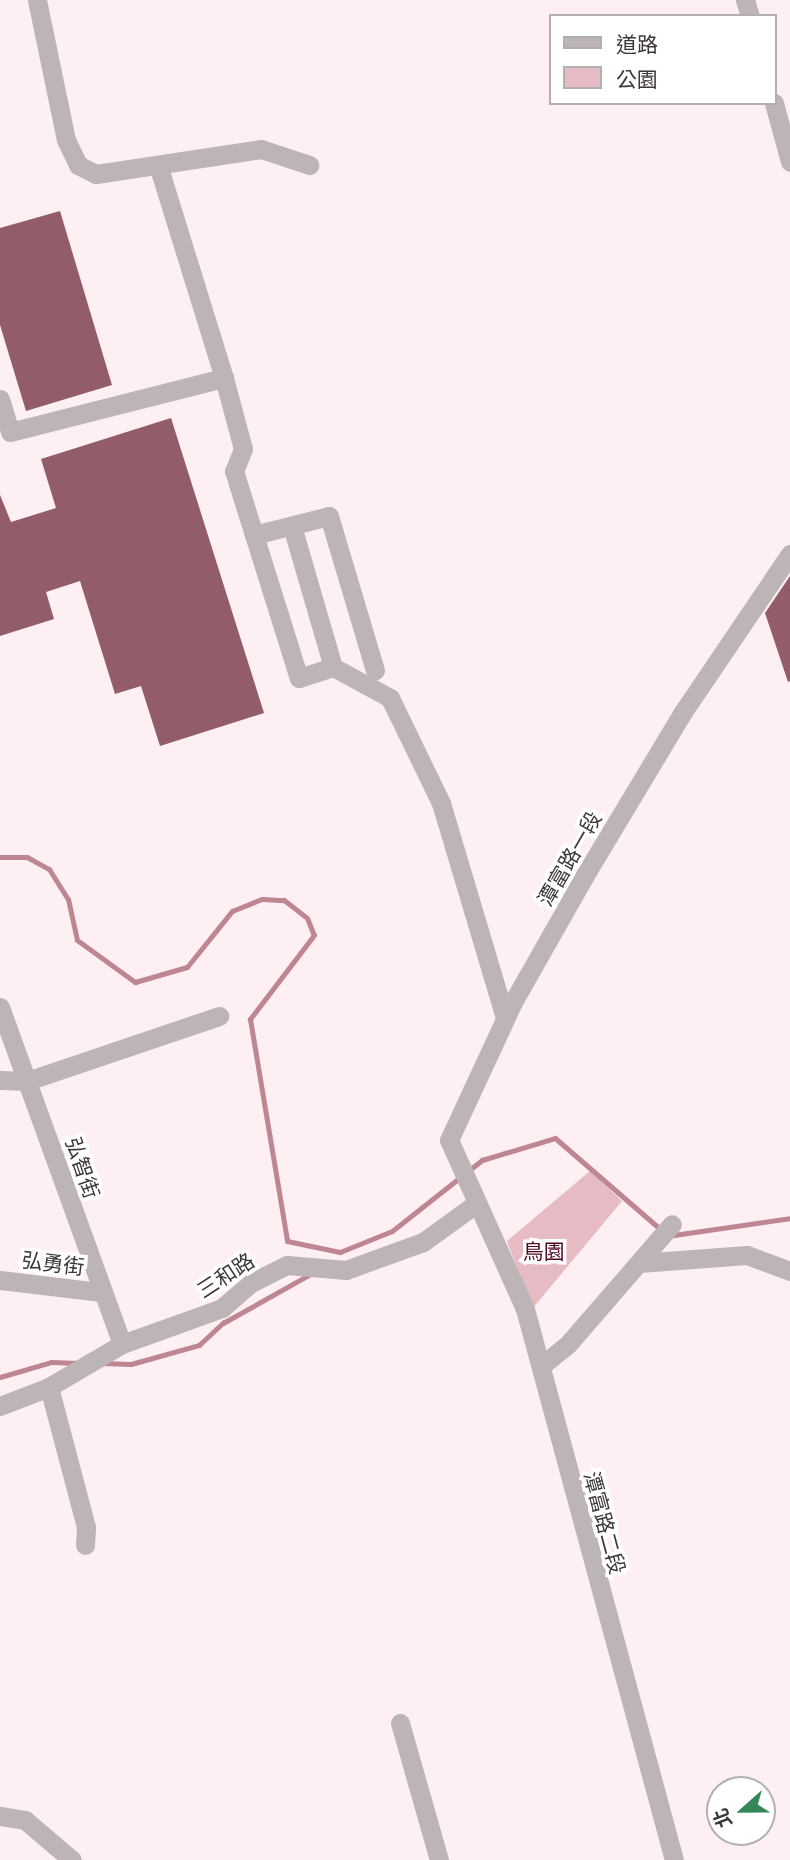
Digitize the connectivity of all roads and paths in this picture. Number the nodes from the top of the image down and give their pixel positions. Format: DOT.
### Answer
graph roads {
  1 [pos="37,0"];
  2 [pos="775,105"];
  3 [pos="790,162"];
  4 [pos="159,165"];
  5 [pos="309,165"];
  6 [pos="223,378"];
  7 [pos="0,399"];
  8 [pos="292,526"];
  9 [pos="254,536"];
  10 [pos="790,554"];
  11 [pos="333,667"];
  12 [pos="375,670"];
  13 [pos="0,1007"];
  14 [pos="219,1016"];
  15 [pos="505,1018"];
  16 [pos="0,1080"];
  17 [pos="27,1081"];
  18 [pos="473,1197"];
  19 [pos="671,1226"];
  20 [pos="644,1257"];
  21 [pos="790,1271"];
  22 [pos="0,1280"];
  23 [pos="101,1292"];
  24 [pos="122,1344"];
  25 [pos="541,1366"];
  26 [pos="49,1387"];
  27 [pos="0,1406"];
  28 [pos="85,1545"];
  29 [pos="400,1723"];
  30 [pos="0,1816"];
  31 [pos="72,1860"];
  32 [pos="439,1860"];
  33 [pos="674,1860"];
  1 -- 4 [label="street"];
  2 -- 3 [label="street"];
  4 -- 5 [label="street"];
  4 -- 6 [label="street"];
  6 -- 7 [label="street"];
  6 -- 9 [label="street"];
  8 -- 9 [label="street"];
  8 -- 11 [label="street"];
  8 -- 12 [label="street"];
  9 -- 11 [label="street"];
  10 -- 15 [label="street, 潭富路一段"];
  11 -- 15 [label="street"];
  13 -- 17 [label="street, 弘智街"];
  14 -- 17 [label="street"];
  15 -- 18 [label="street, 潭富路一段"];
  16 -- 17 [label="street"];
  17 -- 23 [label="street, 弘智街"];
  18 -- 24 [label="street, 三和路"];
  18 -- 25 [label="street, 潭富路二段"];
  19 -- 20 [label="street"];
  20 -- 21 [label="street"];
  20 -- 25 [label="street"];
  22 -- 23 [label="street, 弘勇街"];
  23 -- 24 [label="street, 弘智街"];
  24 -- 26 [label="street, 三和路"];
  25 -- 33 [label="street, 潭富路二段"];
  26 -- 27 [label="street, 三和路"];
  26 -- 28 [label="street"];
  29 -- 32 [label="street"];
  30 -- 31 [label="street"];
}
